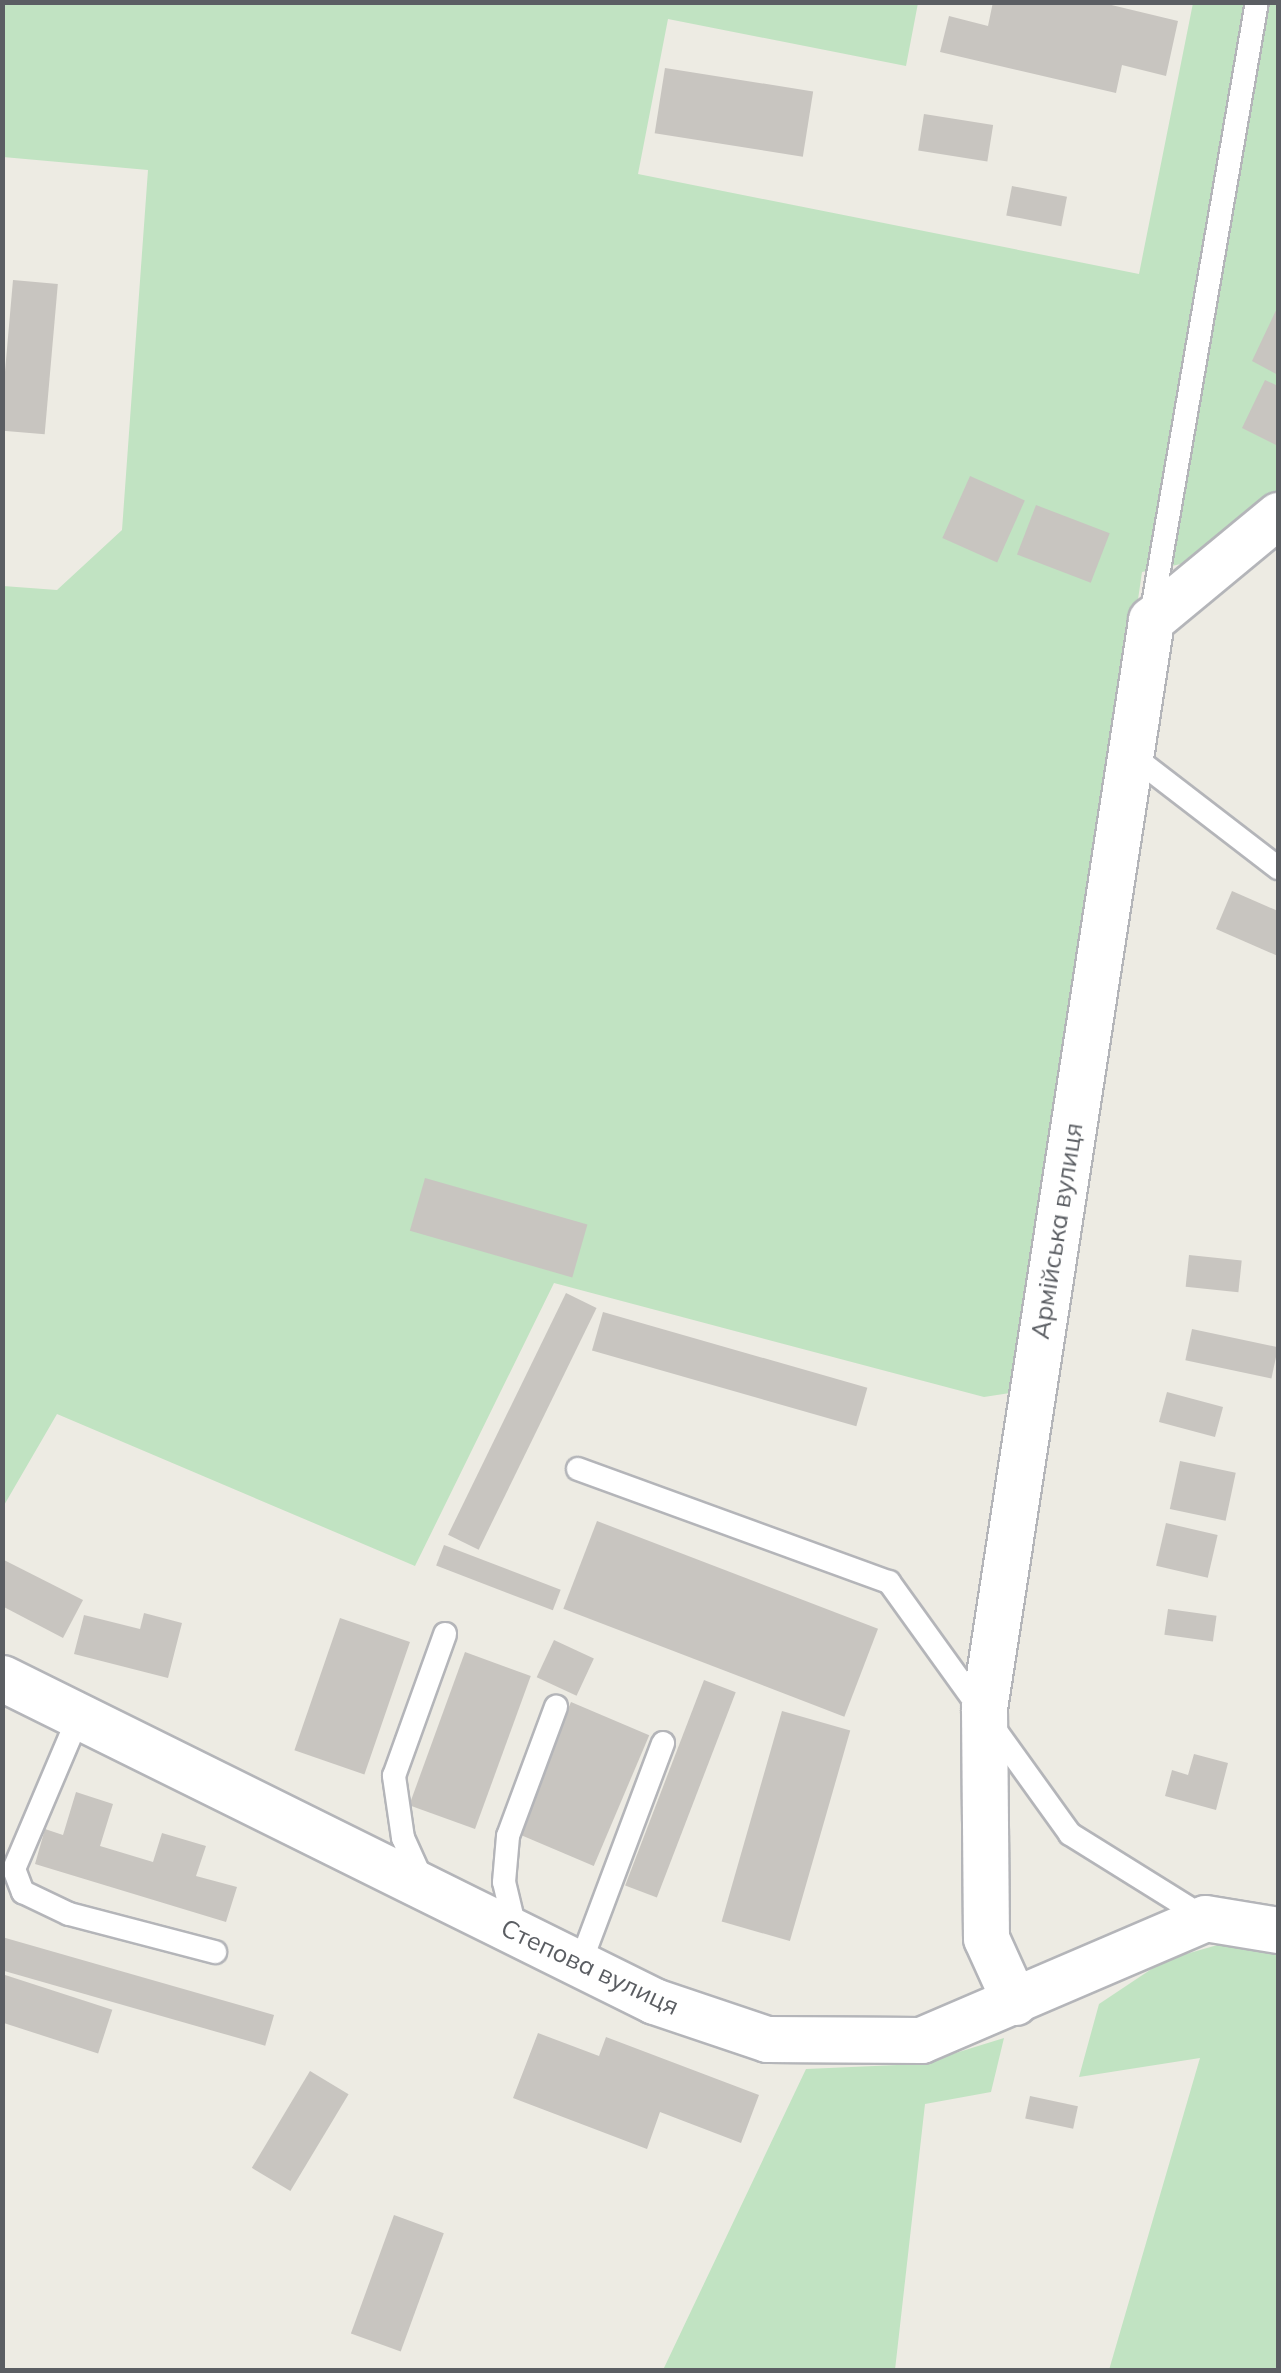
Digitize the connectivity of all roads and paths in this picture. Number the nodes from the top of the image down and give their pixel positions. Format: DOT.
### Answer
graph roads {
  1 [pos="1257,2"];
  2 [pos="1278,515"];
  3 [pos="1151,620"];
  4 [pos="1130,754"];
  5 [pos="1278,868"];
  6 [pos="578,1469"];
  7 [pos="445,1634"];
  8 [pos="2,1678"];
  9 [pos="556,1706"];
  10 [pos="984,1708"];
  11 [pos="80,1716"];
  12 [pos="664,1743"];
  13 [pos="427,1888"];
  14 [pos="1205,1918"];
  15 [pos="1278,1930"];
  16 [pos="516,1933"];
  17 [pos="216,1952"];
  18 [pos="580,1964"];
  19 [pos="1015,2002"];
  1 -- 3 [label="lane"];
  2 -- 3 [label="street"];
  3 -- 4 [label="street, Армійська вулиця"];
  4 -- 5 [label="lane"];
  4 -- 10 [label="street, Армійська вулиця"];
  6 -- 10 [label="lane"];
  7 -- 13 [label="lane"];
  8 -- 11 [label="street, Степова вулиця"];
  9 -- 16 [label="lane"];
  10 -- 14 [label="lane"];
  10 -- 19 [label="street, Армійська вулиця"];
  11 -- 13 [label="street, Степова вулиця"];
  11 -- 17 [label="lane"];
  12 -- 18 [label="lane"];
  13 -- 16 [label="street, Степова вулиця"];
  14 -- 15 [label="street"];
  14 -- 19 [label="street, Степова вулиця"];
  16 -- 18 [label="street, Степова вулиця"];
  18 -- 19 [label="street, Степова вулиця"];
}
